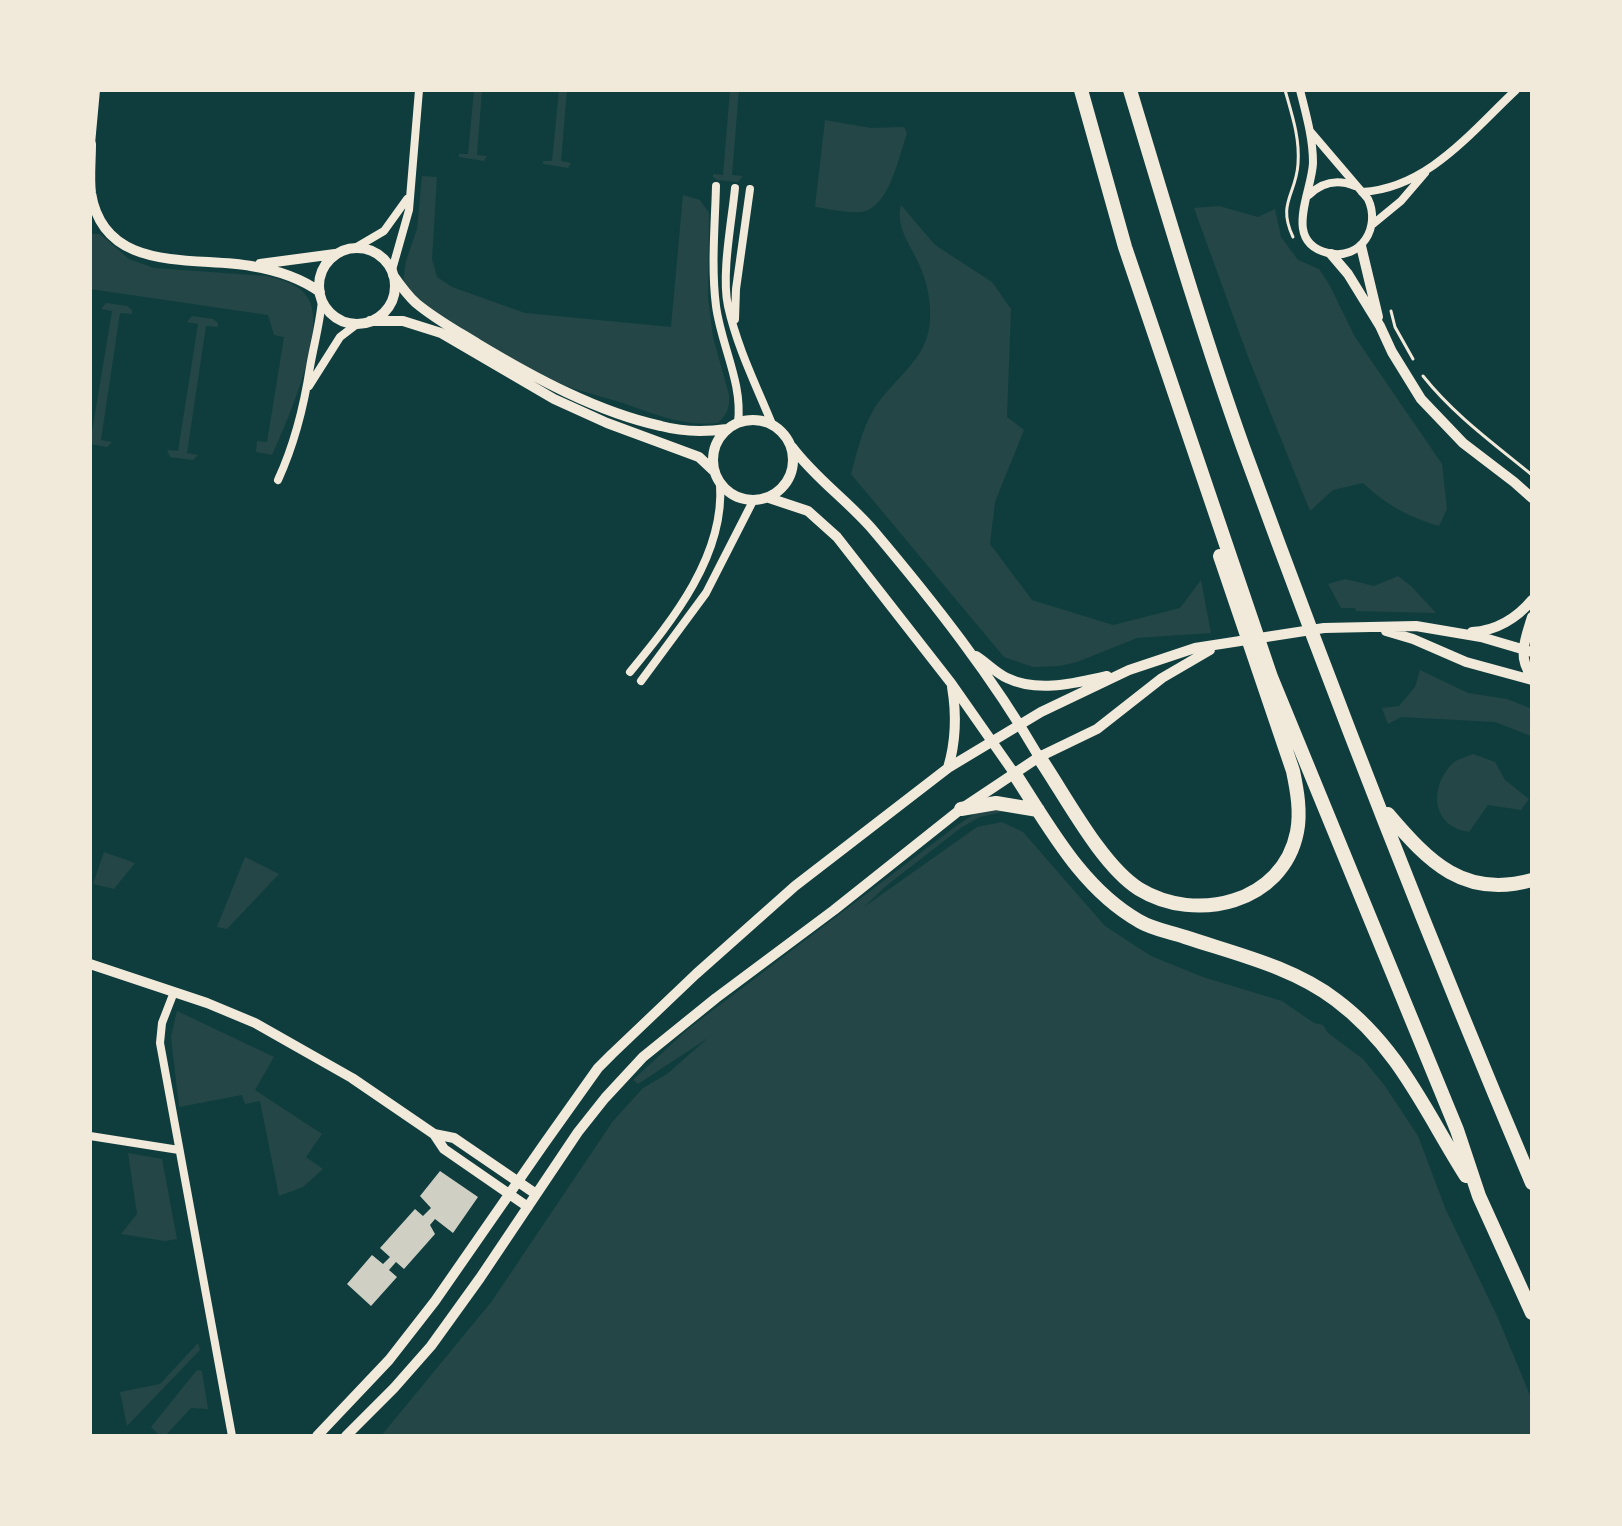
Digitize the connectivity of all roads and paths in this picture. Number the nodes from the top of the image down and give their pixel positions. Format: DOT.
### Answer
graph roads {
  1 [pos="96,90"];
  2 [pos="419,90"];
  3 [pos="1081,90"];
  4 [pos="1130,90"];
  5 [pos="1300,90"];
  6 [pos="1516,90"];
  7 [pos="1310,131"];
  8 [pos="91,144"];
  9 [pos="1425,172"];
  10 [pos="716,186"];
  11 [pos="735,188"];
  12 [pos="750,189"];
  13 [pos="1359,189"];
  14 [pos="408,198"];
  15 [pos="1307,198"];
  16 [pos="94,217"];
  17 [pos="1373,224"];
  18 [pos="1361,246"];
  19 [pos="355,248"];
  20 [pos="337,254"];
  21 [pos="1331,254"];
  22 [pos="250,266"];
  23 [pos="392,273"];
  24 [pos="321,296"];
  25 [pos="1389,304"];
  26 [pos="370,321"];
  27 [pos="357,324"];
  28 [pos="735,324"];
  29 [pos="1380,326"];
  30 [pos="1414,361"];
  31 [pos="1420,372"];
  32 [pos="309,386"];
  33 [pos="738,423"];
  34 [pos="772,424"];
  35 [pos="727,429"];
  36 [pos="792,447"];
  37 [pos="715,472"];
  38 [pos="1532,475"];
  39 [pos="278,480"];
  40 [pos="720,484"];
  41 [pos="769,498"];
  42 [pos="1532,498"];
  43 [pos="753,501"];
  44 [pos="1216,520"];
  45 [pos="1532,600"];
  46 [pos="1532,617"];
  47 [pos="1376,628"];
  48 [pos="1458,633"];
  49 [pos="1215,647"];
  50 [pos="1527,650"];
  51 [pos="970,652"];
  52 [pos="1528,664"];
  53 [pos="1129,670"];
  54 [pos="630,672"];
  55 [pos="1511,673"];
  56 [pos="1532,679"];
  57 [pos="641,681"];
  58 [pos="951,683"];
  59 [pos="1020,724"];
  60 [pos="992,741"];
  61 [pos="1039,757"];
  62 [pos="948,768"];
  63 [pos="1014,773"];
  64 [pos="1379,804"];
  65 [pos="961,809"];
  66 [pos="1038,810"];
  67 [pos="1532,880"];
  68 [pos="90,964"];
  69 [pos="174,992"];
  70 [pos="434,1134"];
  71 [pos="90,1136"];
  72 [pos="179,1150"];
  73 [pos="517,1182"];
  74 [pos="1532,1183"];
  75 [pos="509,1194"];
  76 [pos="536,1194"];
  77 [pos="1479,1196"];
  78 [pos="528,1207"];
  79 [pos="1532,1313"];
  80 [pos="232,1436"];
  81 [pos="317,1436"];
  82 [pos="346,1436"];
  1 -- 8 [label="street"];
  2 -- 14 [label="street"];
  3 -- 44 [label="highway"];
  4 -- 64 [label="highway"];
  5 -- 7 [label="street"];
  6 -- 9 [label="street"];
  7 -- 13 [label="street"];
  7 -- 15 [label="street"];
  8 -- 16 [label="street"];
  9 -- 13 [label="street"];
  9 -- 17 [label="street"];
  10 -- 33 [label="street"];
  11 -- 28 [label="street"];
  12 -- 28 [label="street"];
  13 -- 15 [label="street"];
  13 -- 17 [label="street"];
  14 -- 19 [label="street"];
  14 -- 23 [label="street"];
  15 -- 21 [label="street"];
  16 -- 22 [label="street"];
  17 -- 18 [label="street"];
  18 -- 21 [label="street"];
  18 -- 29 [label="street"];
  19 -- 20 [label="street"];
  19 -- 23 [label="street"];
  20 -- 22 [label="street"];
  20 -- 24 [label="street"];
  21 -- 29 [label="street"];
  22 -- 24 [label="street"];
  23 -- 26 [label="street"];
  23 -- 35 [label="street"];
  24 -- 27 [label="street"];
  24 -- 32 [label="street"];
  25 -- 30 [label="path"];
  26 -- 27 [label="street"];
  26 -- 37 [label="street"];
  27 -- 32 [label="street"];
  28 -- 34 [label="street"];
  29 -- 42 [label="street"];
  31 -- 38 [label="path"];
  32 -- 39 [label="street"];
  33 -- 34 [label="street"];
  33 -- 35 [label="street"];
  34 -- 36 [label="street"];
  35 -- 37 [label="street"];
  36 -- 41 [label="street"];
  36 -- 51 [label="street"];
  37 -- 40 [label="street"];
  40 -- 43 [label="street"];
  40 -- 54 [label="street"];
  41 -- 43 [label="street"];
  41 -- 58 [label="street"];
  43 -- 57 [label="street"];
  44 -- 61 [label="highway"];
  44 -- 77 [label="highway"];
  45 -- 48 [label="street"];
  46 -- 50 [label="street"];
  47 -- 48 [label="street"];
  47 -- 49 [label="street"];
  47 -- 55 [label="street"];
  48 -- 50 [label="street"];
  49 -- 53 [label="street"];
  49 -- 61 [label="street"];
  50 -- 52 [label="street"];
  51 -- 53 [label="street"];
  51 -- 59 [label="street"];
  52 -- 55 [label="street"];
  52 -- 56 [label="street"];
  53 -- 59 [label="street"];
  55 -- 56 [label="street"];
  58 -- 60 [label="street"];
  58 -- 62 [label="street"];
  59 -- 60 [label="street"];
  59 -- 61 [label="street"];
  60 -- 62 [label="street"];
  60 -- 63 [label="street"];
  61 -- 63 [label="street"];
  62 -- 73 [label="street"];
  63 -- 65 [label="street"];
  63 -- 66 [label="highway"];
  64 -- 67 [label="highway"];
  64 -- 74 [label="highway"];
  65 -- 66 [label="highway"];
  65 -- 76 [label="street"];
  66 -- 77 [label="highway"];
  68 -- 69 [label="street"];
  69 -- 70 [label="street"];
  69 -- 72 [label="street"];
  70 -- 73 [label="street"];
  70 -- 75 [label="street"];
  71 -- 72 [label="street"];
  72 -- 80 [label="street"];
  73 -- 75 [label="street"];
  73 -- 76 [label="street"];
  75 -- 78 [label="street"];
  75 -- 81 [label="street"];
  76 -- 78 [label="street"];
  77 -- 79 [label="highway"];
  78 -- 82 [label="street"];
}
